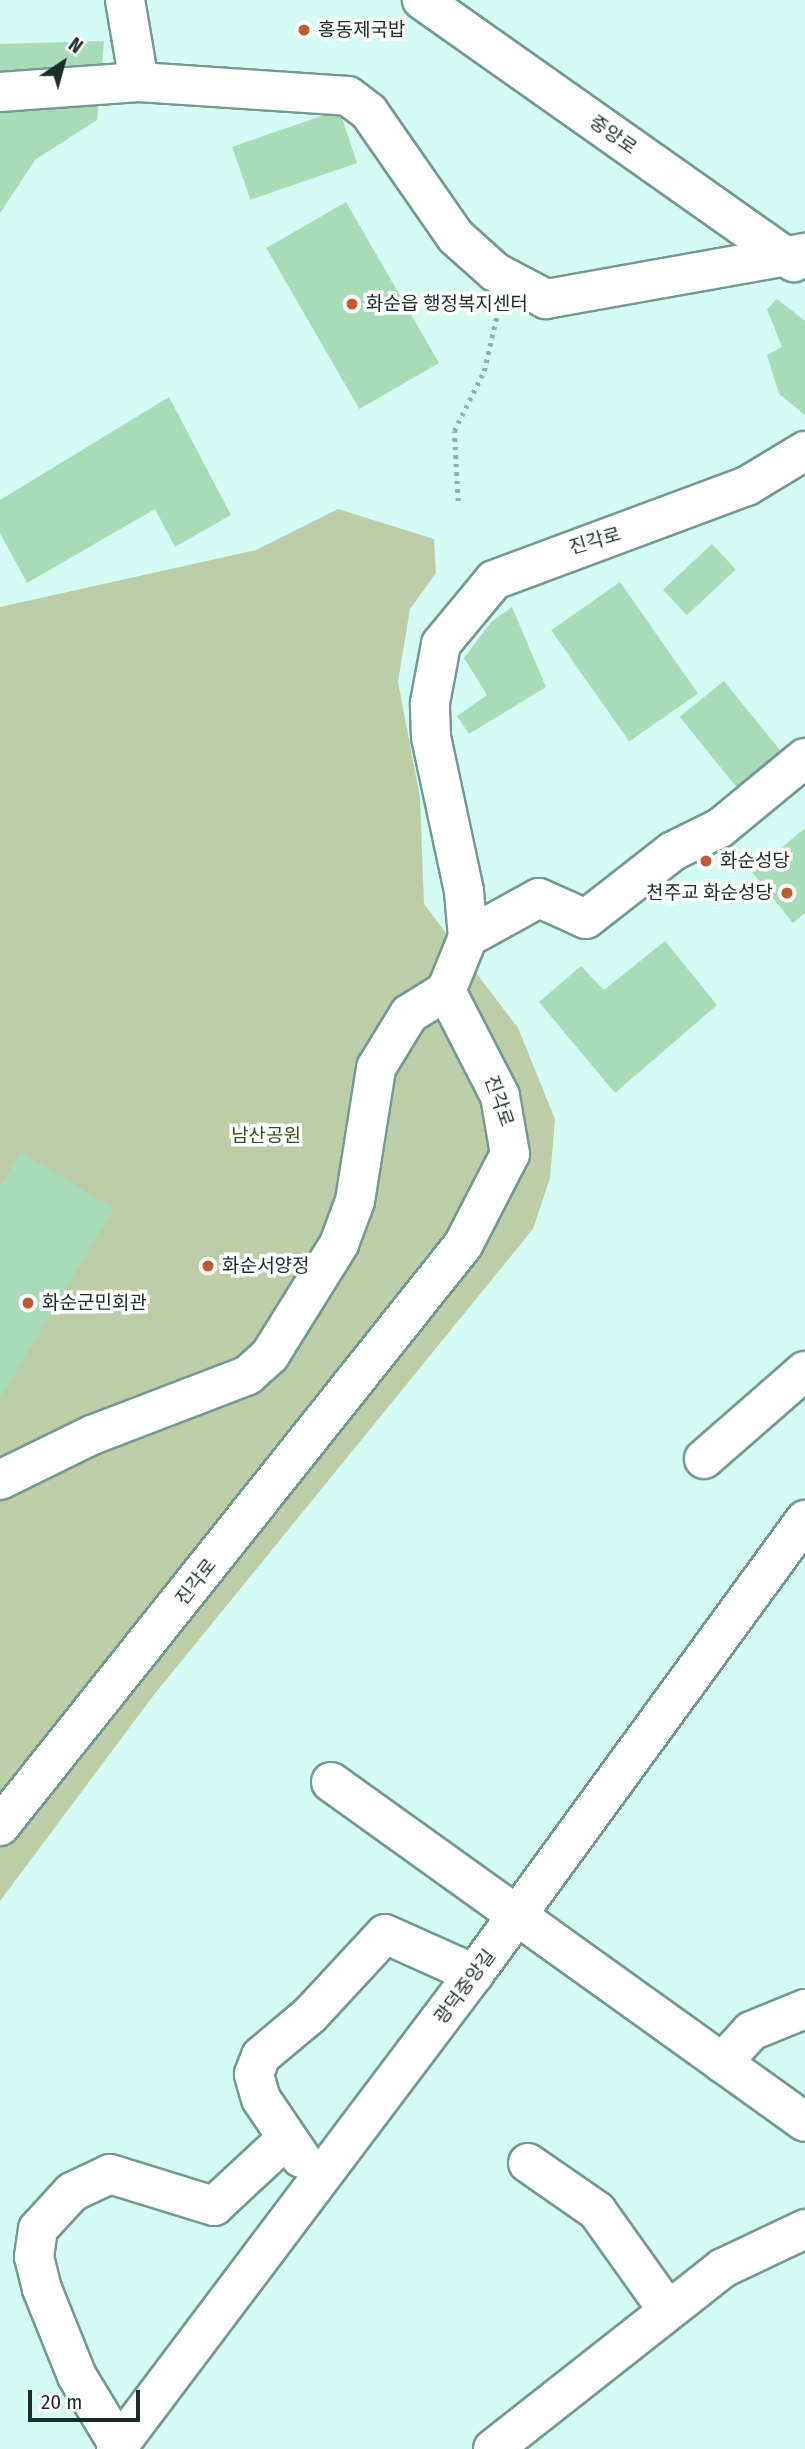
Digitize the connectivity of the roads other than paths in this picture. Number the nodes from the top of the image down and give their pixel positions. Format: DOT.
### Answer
graph roads {
  1 [pos="125,0"];
  2 [pos="422,0"];
  3 [pos="139,82"];
  4 [pos="0,92"];
  5 [pos="797,258"];
  6 [pos="805,451"];
  7 [pos="805,758"];
  8 [pos="468,937"];
  9 [pos="446,990"];
  10 [pos="805,1371"];
  11 [pos="704,1459"];
  12 [pos="0,1480"];
  13 [pos="805,1520"];
  14 [pos="331,1782"];
  15 [pos="0,1826"];
  16 [pos="517,1916"];
  17 [pos="474,1974"];
  18 [pos="805,2010"];
  19 [pos="722,2063"];
  20 [pos="805,2122"];
  21 [pos="285,2140"];
  22 [pos="528,2163"];
  23 [pos="321,2181"];
  24 [pos="805,2229"];
  25 [pos="667,2309"];
  26 [pos="121,2448"];
  27 [pos="493,2449"];
  1 -- 3 [label="street"];
  2 -- 5 [label="street, 중앙로"];
  3 -- 4 [label="street"];
  3 -- 5 [label="street"];
  6 -- 8 [label="street, 진각로"];
  7 -- 8 [label="street"];
  8 -- 9 [label="street, 진각로"];
  9 -- 12 [label="street"];
  9 -- 15 [label="street, 진각로"];
  10 -- 11 [label="street"];
  13 -- 16 [label="street, 광덕중앙길"];
  14 -- 16 [label="street"];
  16 -- 17 [label="street, 광덕중앙길"];
  16 -- 19 [label="street"];
  17 -- 21 [label="street"];
  17 -- 23 [label="street, 광덕중앙길"];
  18 -- 19 [label="street"];
  19 -- 20 [label="street"];
  21 -- 23 [label="street"];
  21 -- 26 [label="street"];
  22 -- 25 [label="street"];
  23 -- 26 [label="street, 광덕중앙길"];
  24 -- 25 [label="street"];
  25 -- 27 [label="street"];
}
